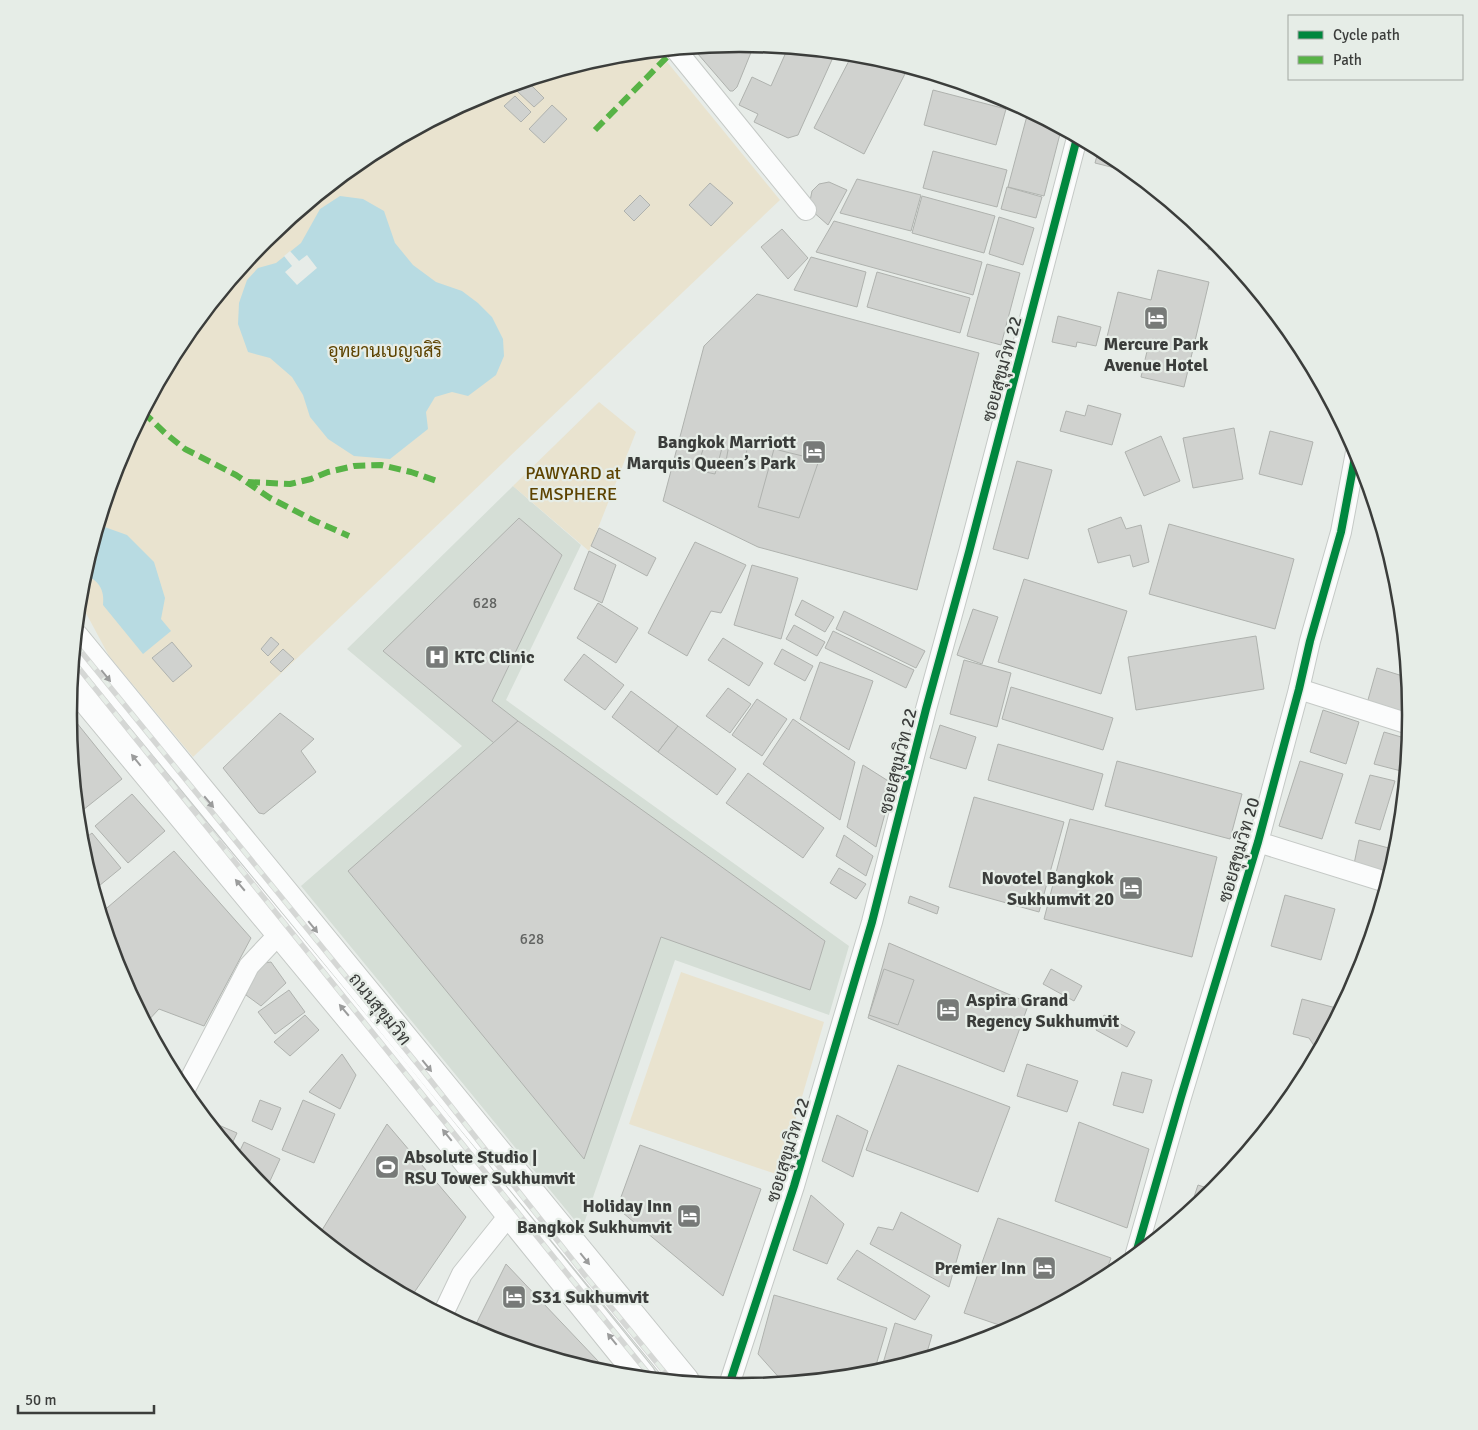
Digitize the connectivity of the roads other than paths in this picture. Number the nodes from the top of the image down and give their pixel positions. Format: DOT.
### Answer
graph roads {
  1 [pos="680,55"];
  2 [pos="1076,145"];
  3 [pos="806,210"];
  4 [pos="1353,467"];
  5 [pos="81,645"];
  6 [pos="78,689"];
  7 [pos="1299,689"];
  8 [pos="1402,722"];
  9 [pos="1258,842"];
  10 [pos="1380,880"];
  11 [pos="280,933"];
  12 [pos="188,1083"];
  13 [pos="532,1194"];
  14 [pos="510,1214"];
  15 [pos="1139,1243"];
  16 [pos="446,1309"];
  17 [pos="636,1369"];
  18 [pos="680,1374"];
  19 [pos="731,1378"];
  1 -- 3 [label="street"];
  2 -- 19 [label="street, ซอยสุขุมวิท 22"];
  4 -- 7 [label="street, ซอยสุขุมวิท 20"];
  5 -- 13 [label="main road, ถนนสุขุมวิท, one-way"];
  11 -- 6 [label="main road, ถนนสุขุมวิท, one-way"];
  7 -- 8 [label="street"];
  7 -- 9 [label="street, ซอยสุขุมวิท 20"];
  9 -- 10 [label="street"];
  9 -- 15 [label="street, ซอยสุขุมวิท 20"];
  11 -- 12 [label="street"];
  14 -- 11 [label="main road, ถนนสุขุมวิท, one-way"];
  13 -- 14 [label="main road"];
  13 -- 18 [label="main road, ถนนสุขุมวิท, one-way"];
  14 -- 16 [label="street"];
  17 -- 14 [label="main road, ถนนสุขุมวิท, one-way"];
}
